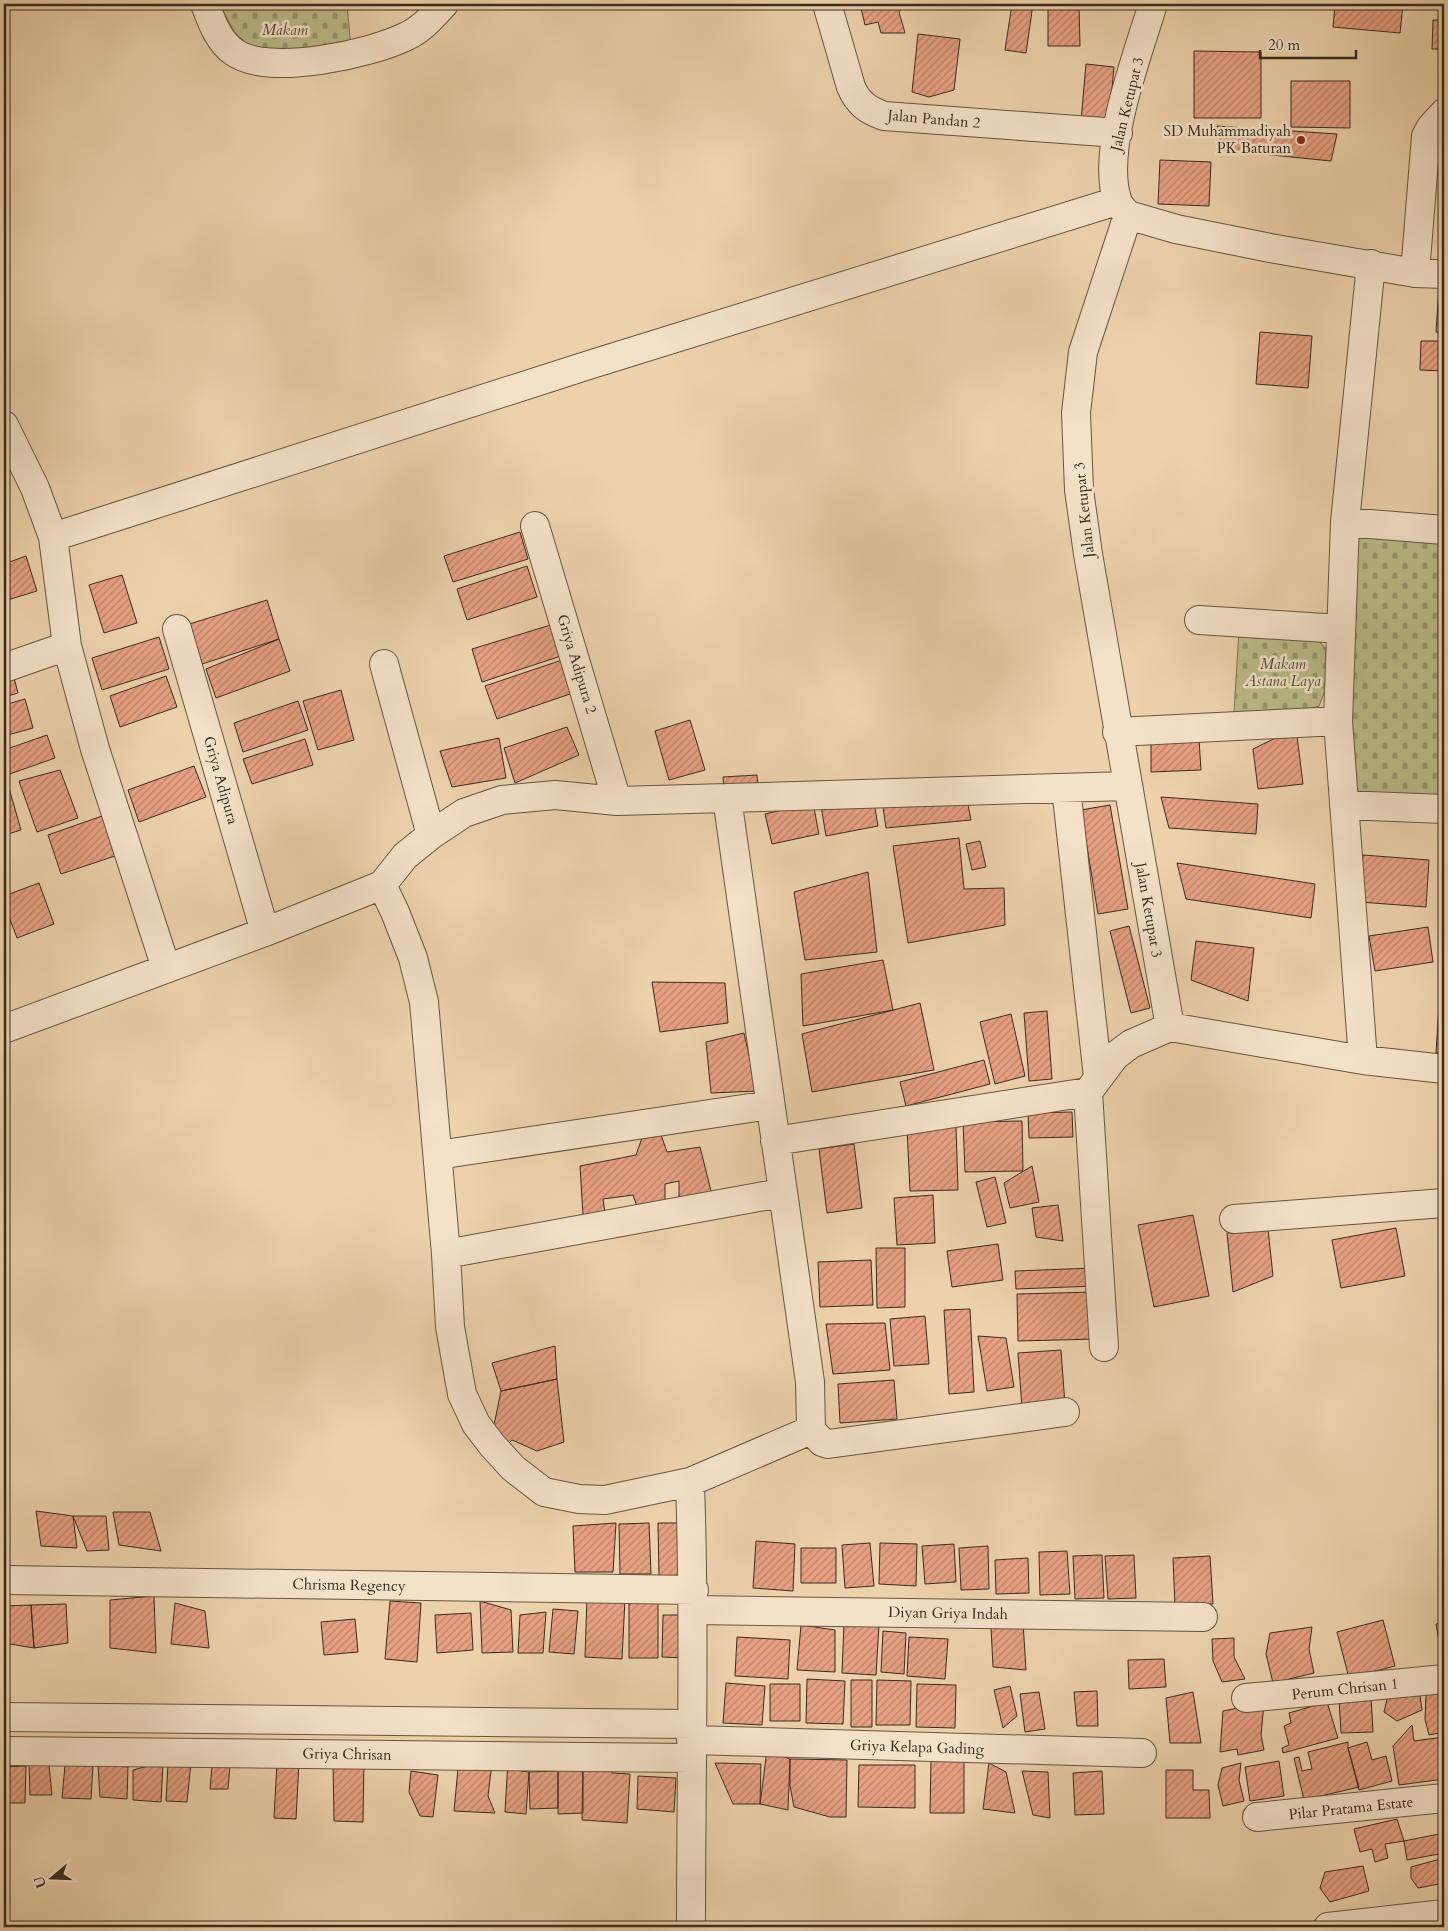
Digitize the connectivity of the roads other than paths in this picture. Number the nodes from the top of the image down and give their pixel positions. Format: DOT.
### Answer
graph roads {
  1 [pos="204,4"];
  2 [pos="444,4"];
  3 [pos="826,4"];
  4 [pos="1154,4"];
  5 [pos="1444,113"];
  6 [pos="1118,133"];
  7 [pos="1122,208"];
  8 [pos="1371,264"];
  9 [pos="1415,273"];
  10 [pos="1444,274"];
  11 [pos="4,425"];
  12 [pos="1345,522"];
  13 [pos="535,526"];
  14 [pos="1444,530"];
  15 [pos="53,537"];
  16 [pos="1200,620"];
  17 [pos="177,629"];
  18 [pos="1341,630"];
  19 [pos="67,646"];
  20 [pos="384,664"];
  21 [pos="4,668"];
  22 [pos="1338,721"];
  23 [pos="1117,732"];
  24 [pos="1127,786"];
  25 [pos="1066,788"];
  26 [pos="727,798"];
  27 [pos="617,801"];
  28 [pos="1344,805"];
  29 [pos="1444,809"];
  30 [pos="431,835"];
  31 [pos="382,885"];
  32 [pos="265,932"];
  33 [pos="166,968"];
  34 [pos="1170,1027"];
  35 [pos="4,1029"];
  36 [pos="1363,1060"];
  37 [pos="1444,1069"];
  38 [pos="1093,1085"];
  39 [pos="770,1105"];
  40 [pos="775,1141"];
  41 [pos="438,1155"];
  42 [pos="782,1193"];
  43 [pos="1444,1203"];
  44 [pos="1234,1219"];
  45 [pos="446,1254"];
  46 [pos="1104,1347"];
  47 [pos="1065,1412"];
  48 [pos="811,1430"];
  49 [pos="690,1482"];
  50 [pos="4,1580"];
  51 [pos="694,1600"];
  52 [pos="1203,1617"];
  53 [pos="1444,1679"];
  54 [pos="1246,1698"];
  55 [pos="4,1717"];
  56 [pos="691,1741"];
  57 [pos="4,1751"];
  58 [pos="1142,1753"];
  59 [pos="1444,1798"];
  60 [pos="1257,1817"];
  61 [pos="1444,1914"];
  62 [pos="691,1927"];
  63 [pos="1328,1927"];
  1 -- 2 [label="street"];
  3 -- 6 [label="street, Jalan Pandan 2"];
  4 -- 6 [label="street, Jalan Ketupat 3"];
  5 -- 9 [label="street"];
  6 -- 7 [label="street, Jalan Ketupat 3"];
  7 -- 8 [label="street"];
  7 -- 15 [label="street"];
  7 -- 23 [label="street, Jalan Ketupat 3"];
  8 -- 9 [label="street"];
  8 -- 12 [label="street"];
  9 -- 10 [label="street"];
  11 -- 15 [label="street"];
  12 -- 14 [label="street"];
  12 -- 18 [label="street"];
  13 -- 27 [label="street, Griya Adipura 2"];
  15 -- 19 [label="street"];
  16 -- 18 [label="street"];
  17 -- 32 [label="street, Griya Adipura"];
  18 -- 22 [label="street"];
  19 -- 21 [label="street"];
  19 -- 33 [label="street"];
  20 -- 30 [label="street"];
  22 -- 23 [label="street"];
  22 -- 28 [label="street"];
  23 -- 24 [label="street, Jalan Ketupat 3"];
  24 -- 25 [label="street"];
  24 -- 34 [label="street, Jalan Ketupat 3"];
  25 -- 26 [label="street"];
  25 -- 38 [label="street"];
  26 -- 27 [label="street"];
  26 -- 39 [label="street"];
  27 -- 30 [label="street"];
  28 -- 29 [label="street"];
  28 -- 36 [label="street"];
  30 -- 31 [label="street"];
  31 -- 32 [label="street"];
  31 -- 41 [label="street"];
  32 -- 33 [label="street"];
  33 -- 35 [label="street"];
  34 -- 36 [label="street"];
  34 -- 38 [label="street"];
  36 -- 37 [label="street"];
  38 -- 40 [label="street"];
  38 -- 46 [label="street"];
  39 -- 40 [label="street"];
  39 -- 41 [label="street"];
  40 -- 42 [label="street"];
  41 -- 45 [label="street"];
  42 -- 45 [label="street"];
  42 -- 48 [label="street"];
  43 -- 44 [label="street"];
  45 -- 49 [label="street"];
  47 -- 48 [label="street"];
  48 -- 49 [label="street"];
  49 -- 51 [label="street"];
  50 -- 51 [label="street, Chrisma Regency"];
  51 -- 52 [label="street, Diyan Griya Indah"];
  51 -- 56 [label="street"];
  53 -- 54 [label="street, Perum Chrisan 1"];
  55 -- 56 [label="street"];
  56 -- 57 [label="street, Griya Chrisan"];
  56 -- 58 [label="street, Griya Kelapa Gading"];
  56 -- 62 [label="street"];
  59 -- 60 [label="street, Pilar Pratama Estate"];
  61 -- 63 [label="street"];
}
